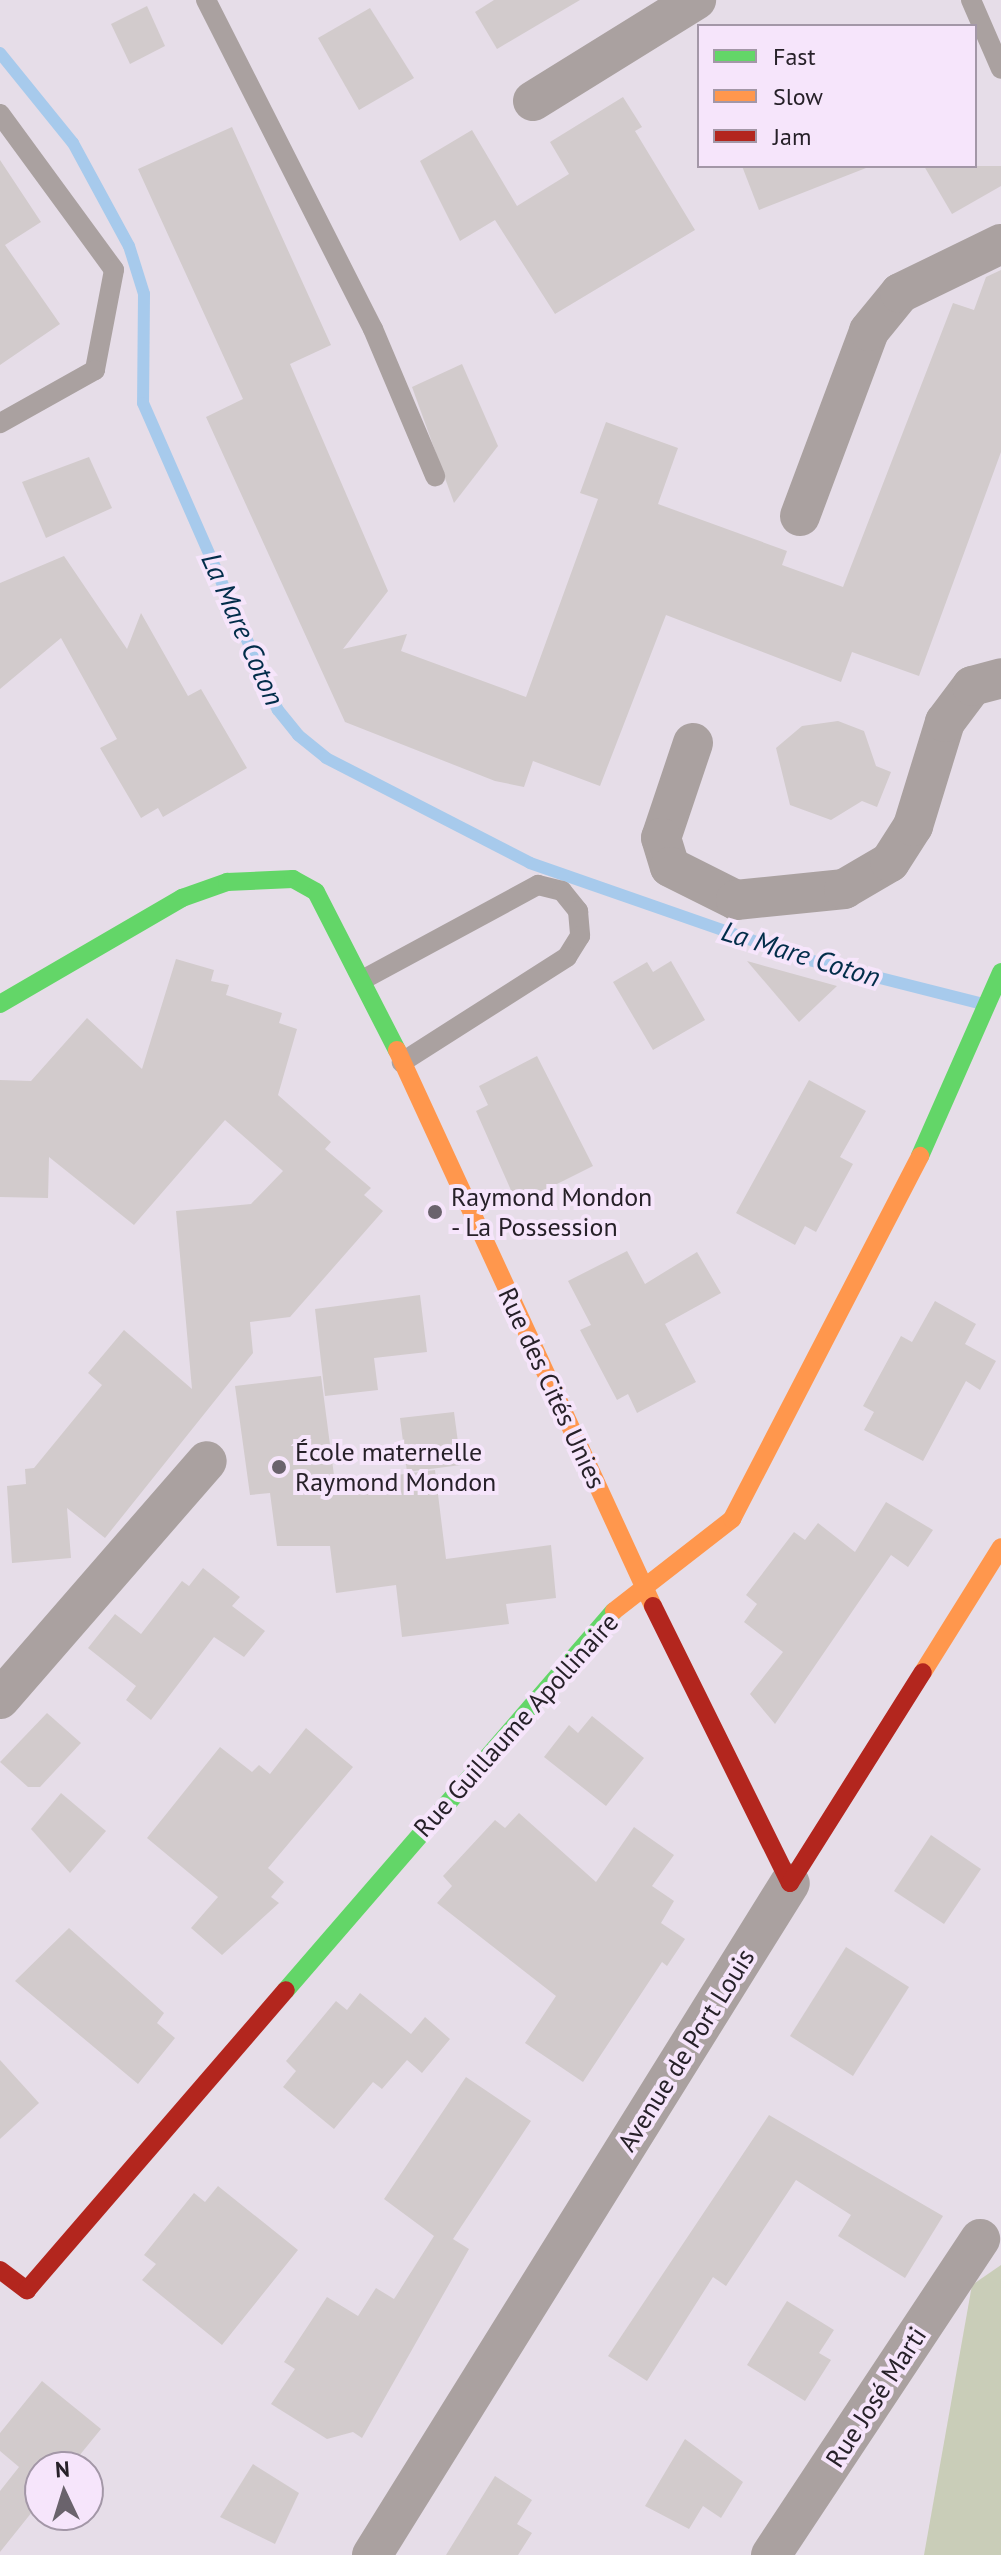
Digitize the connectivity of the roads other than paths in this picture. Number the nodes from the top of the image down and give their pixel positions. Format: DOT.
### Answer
graph roads {
  1 [pos="206,0"];
  2 [pos="696,0"];
  3 [pos="971,0"];
  4 [pos="1001,69"];
  5 [pos="533,101"];
  6 [pos="0,114"];
  7 [pos="1001,244"];
  8 [pos="0,423"];
  9 [pos="435,476"];
  10 [pos="800,516"];
  11 [pos="1001,678"];
  12 [pos="693,743"];
  13 [pos="1001,972"];
  14 [pos="364,979"];
  15 [pos="0,1004"];
  16 [pos="402,1062"];
  17 [pos="207,1461"];
  18 [pos="1001,1547"];
  19 [pos="645,1590"];
  20 [pos="0,1699"];
  21 [pos="790,1883"];
  22 [pos="980,2239"];
  23 [pos="0,2270"];
  24 [pos="372,2555"];
  25 [pos="771,2555"];
  1 -- 9 [label="lane"];
  2 -- 5 [label="street"];
  3 -- 4 [label="lane"];
  6 -- 8 [label="lane"];
  7 -- 10 [label="street"];
  11 -- 12 [label="street"];
  13 -- 19 [label="street, Rue Guillaume Apollinaire"];
  14 -- 15 [label="street, Rue des Cités Unies"];
  14 -- 16 [label="street, Rue des Cités Unies"];
  14 -- 16 [label="lane"];
  16 -- 19 [label="street, Rue des Cités Unies"];
  17 -- 20 [label="street"];
  18 -- 21 [label="street, Avenue de Port Louis"];
  19 -- 21 [label="street, Rue des Cités Unies"];
  19 -- 23 [label="street, Rue Guillaume Apollinaire"];
  21 -- 24 [label="street, Avenue de Port Louis"];
  22 -- 25 [label="street, Rue José Marti"];
}
